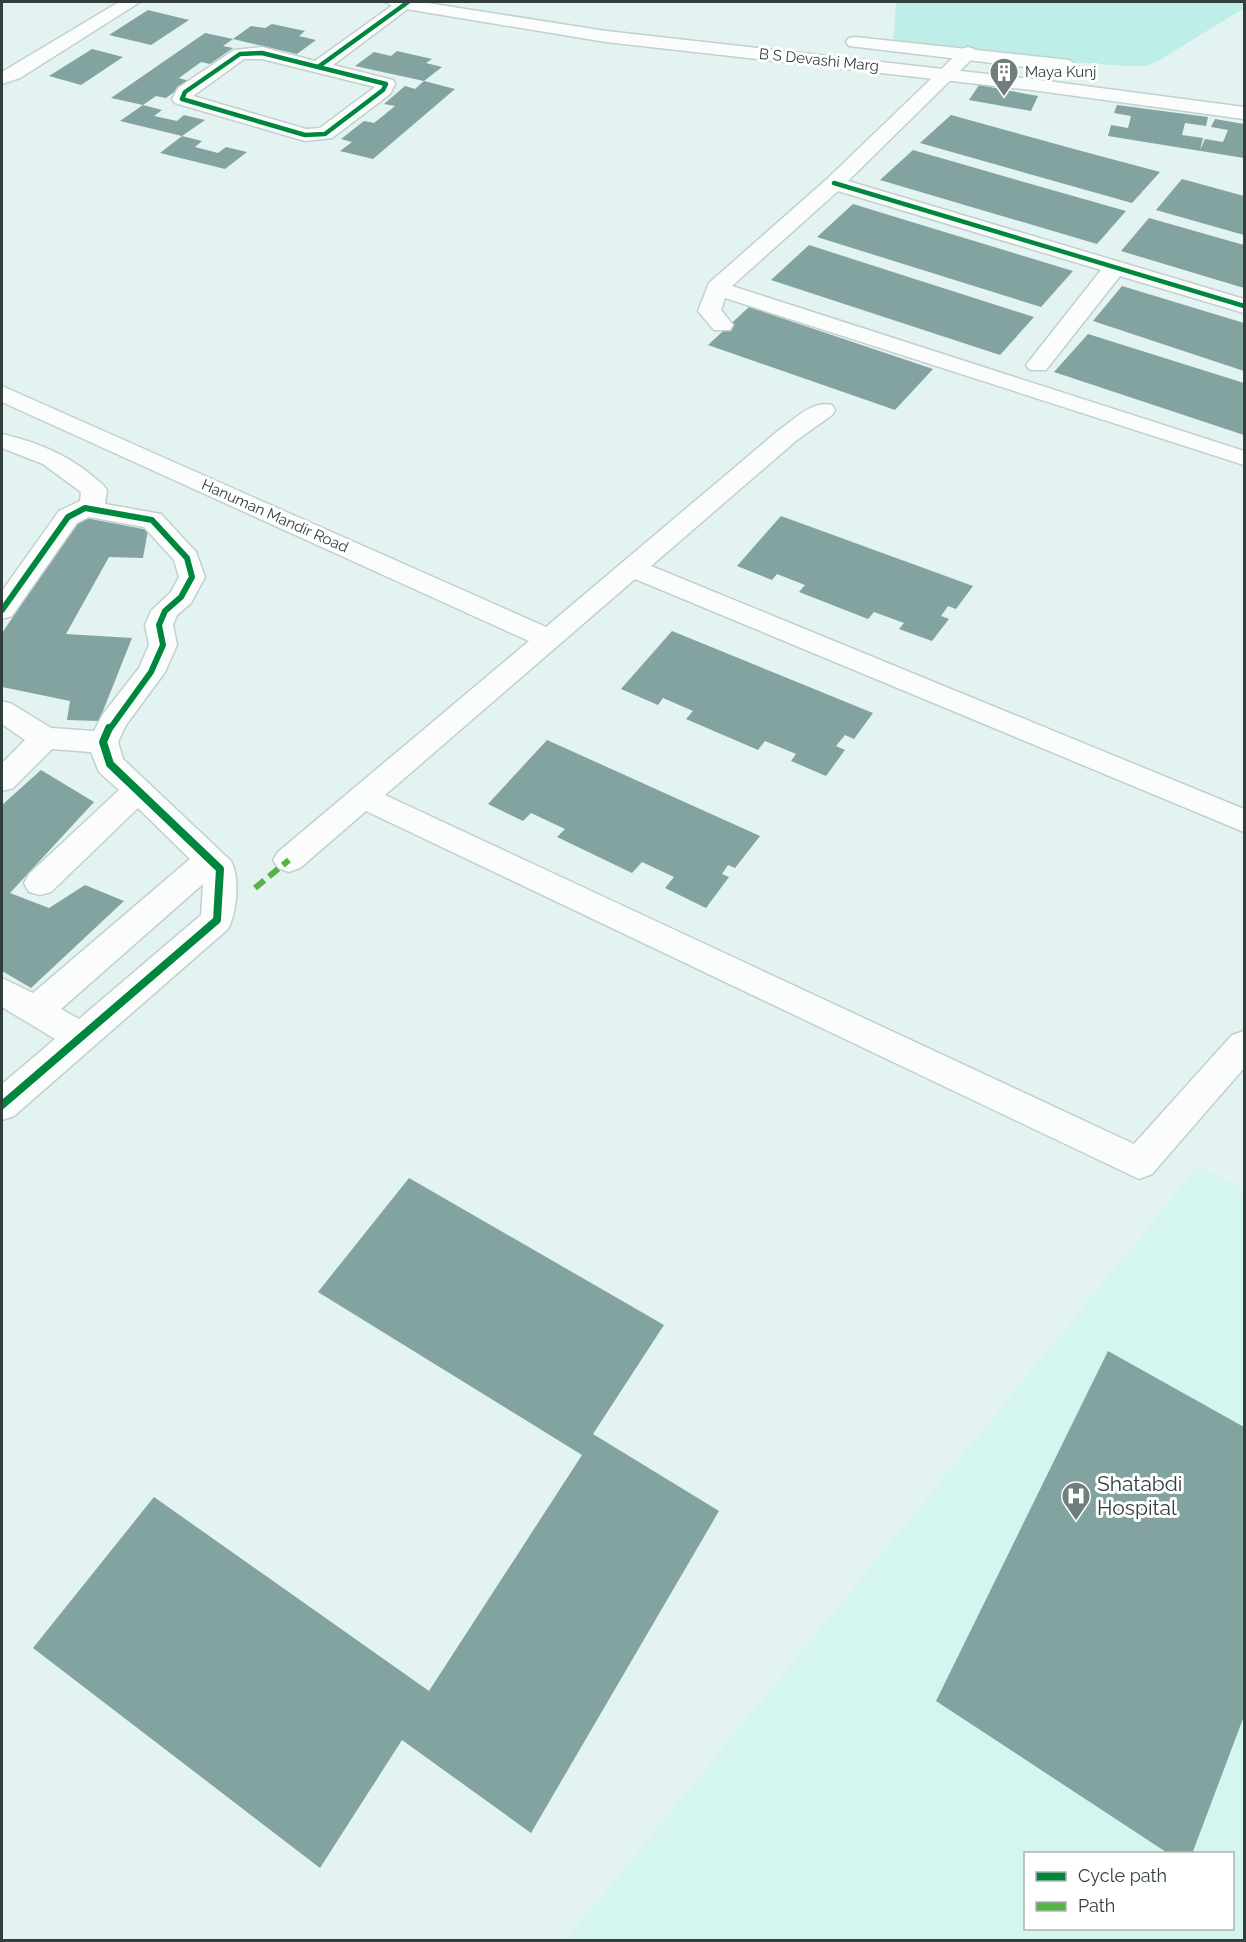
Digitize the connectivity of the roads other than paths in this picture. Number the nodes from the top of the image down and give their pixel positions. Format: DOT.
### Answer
graph roads {
  1 [pos="131,2"];
  2 [pos="402,2"];
  3 [pos="841,41"];
  4 [pos="968,53"];
  5 [pos="318,67"];
  6 [pos="1092,69"];
  7 [pos="945,75"];
  8 [pos="2,78"];
  9 [pos="1245,113"];
  10 [pos="834,183"];
  11 [pos="1115,267"];
  12 [pos="717,288"];
  13 [pos="1245,306"];
  14 [pos="722,325"];
  15 [pos="1038,365"];
  16 [pos="2,393"];
  17 [pos="823,410"];
  18 [pos="2,441"];
  19 [pos="1242,458"];
  20 [pos="92,509"];
  21 [pos="632,568"];
  22 [pos="2,610"];
  23 [pos="549,639"];
  24 [pos="2,711"];
  25 [pos="45,738"];
  26 [pos="103,742"];
  27 [pos="2,780"];
  28 [pos="138,790"];
  29 [pos="363,797"];
  30 [pos="1245,821"];
  31 [pos="210,860"];
  32 [pos="289,860"];
  33 [pos="40,883"];
  34 [pos="2,992"];
  35 [pos="34,1011"];
  36 [pos="81,1037"];
  37 [pos="1245,1045"];
  38 [pos="8,1089"];
  1 -- 8 [label="street"];
  2 -- 5 [label="street"];
  2 -- 7 [label="street, B S Devashi Marg"];
  3 -- 4 [label="street, B S Devashi Marg"];
  4 -- 6 [label="street, B S Devashi Marg"];
  4 -- 7 [label="street"];
  5 -- 5 [label="street"];
  7 -- 9 [label="street, B S Devashi Marg"];
  7 -- 10 [label="street"];
  10 -- 11 [label="street"];
  10 -- 12 [label="street"];
  11 -- 13 [label="street"];
  11 -- 15 [label="street"];
  12 -- 14 [label="street"];
  12 -- 19 [label="street"];
  16 -- 23 [label="street, Hanuman Mandir Road"];
  17 -- 21 [label="street"];
  18 -- 20 [label="street"];
  20 -- 22 [label="street"];
  20 -- 26 [label="street"];
  21 -- 23 [label="street"];
  21 -- 30 [label="street"];
  23 -- 29 [label="street"];
  24 -- 25 [label="street"];
  25 -- 26 [label="street"];
  25 -- 27 [label="street"];
  26 -- 28 [label="street"];
  28 -- 31 [label="street"];
  28 -- 33 [label="street"];
  29 -- 32 [label="street"];
  29 -- 37 [label="street"];
  31 -- 35 [label="street"];
  31 -- 36 [label="street"];
  34 -- 35 [label="street"];
  35 -- 36 [label="street"];
  36 -- 38 [label="street"];
}
